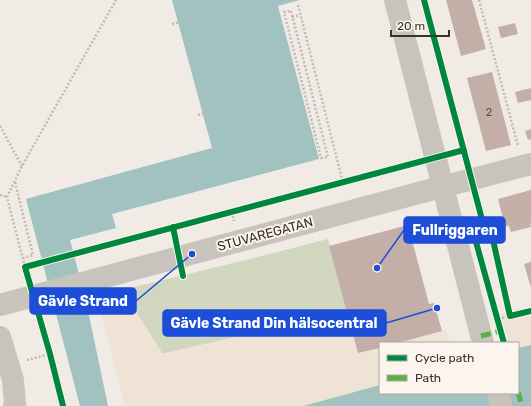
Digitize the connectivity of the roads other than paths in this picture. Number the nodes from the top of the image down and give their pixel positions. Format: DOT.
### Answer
graph roads {
  1 [pos="395,0"];
  2 [pos="531,164"];
  3 [pos="443,187"];
  4 [pos="0,306"];
  5 [pos="0,337"];
  6 [pos="483,342"];
  7 [pos="498,394"];
  8 [pos="14,406"];
  9 [pos="501,406"];
  1 -- 3 [label="street"];
  2 -- 3 [label="street, STUVAREGATAN"];
  3 -- 4 [label="street, STUVAREGATAN"];
  3 -- 6 [label="street"];
  5 -- 8 [label="street"];
  7 -- 9 [label="street"];
}
